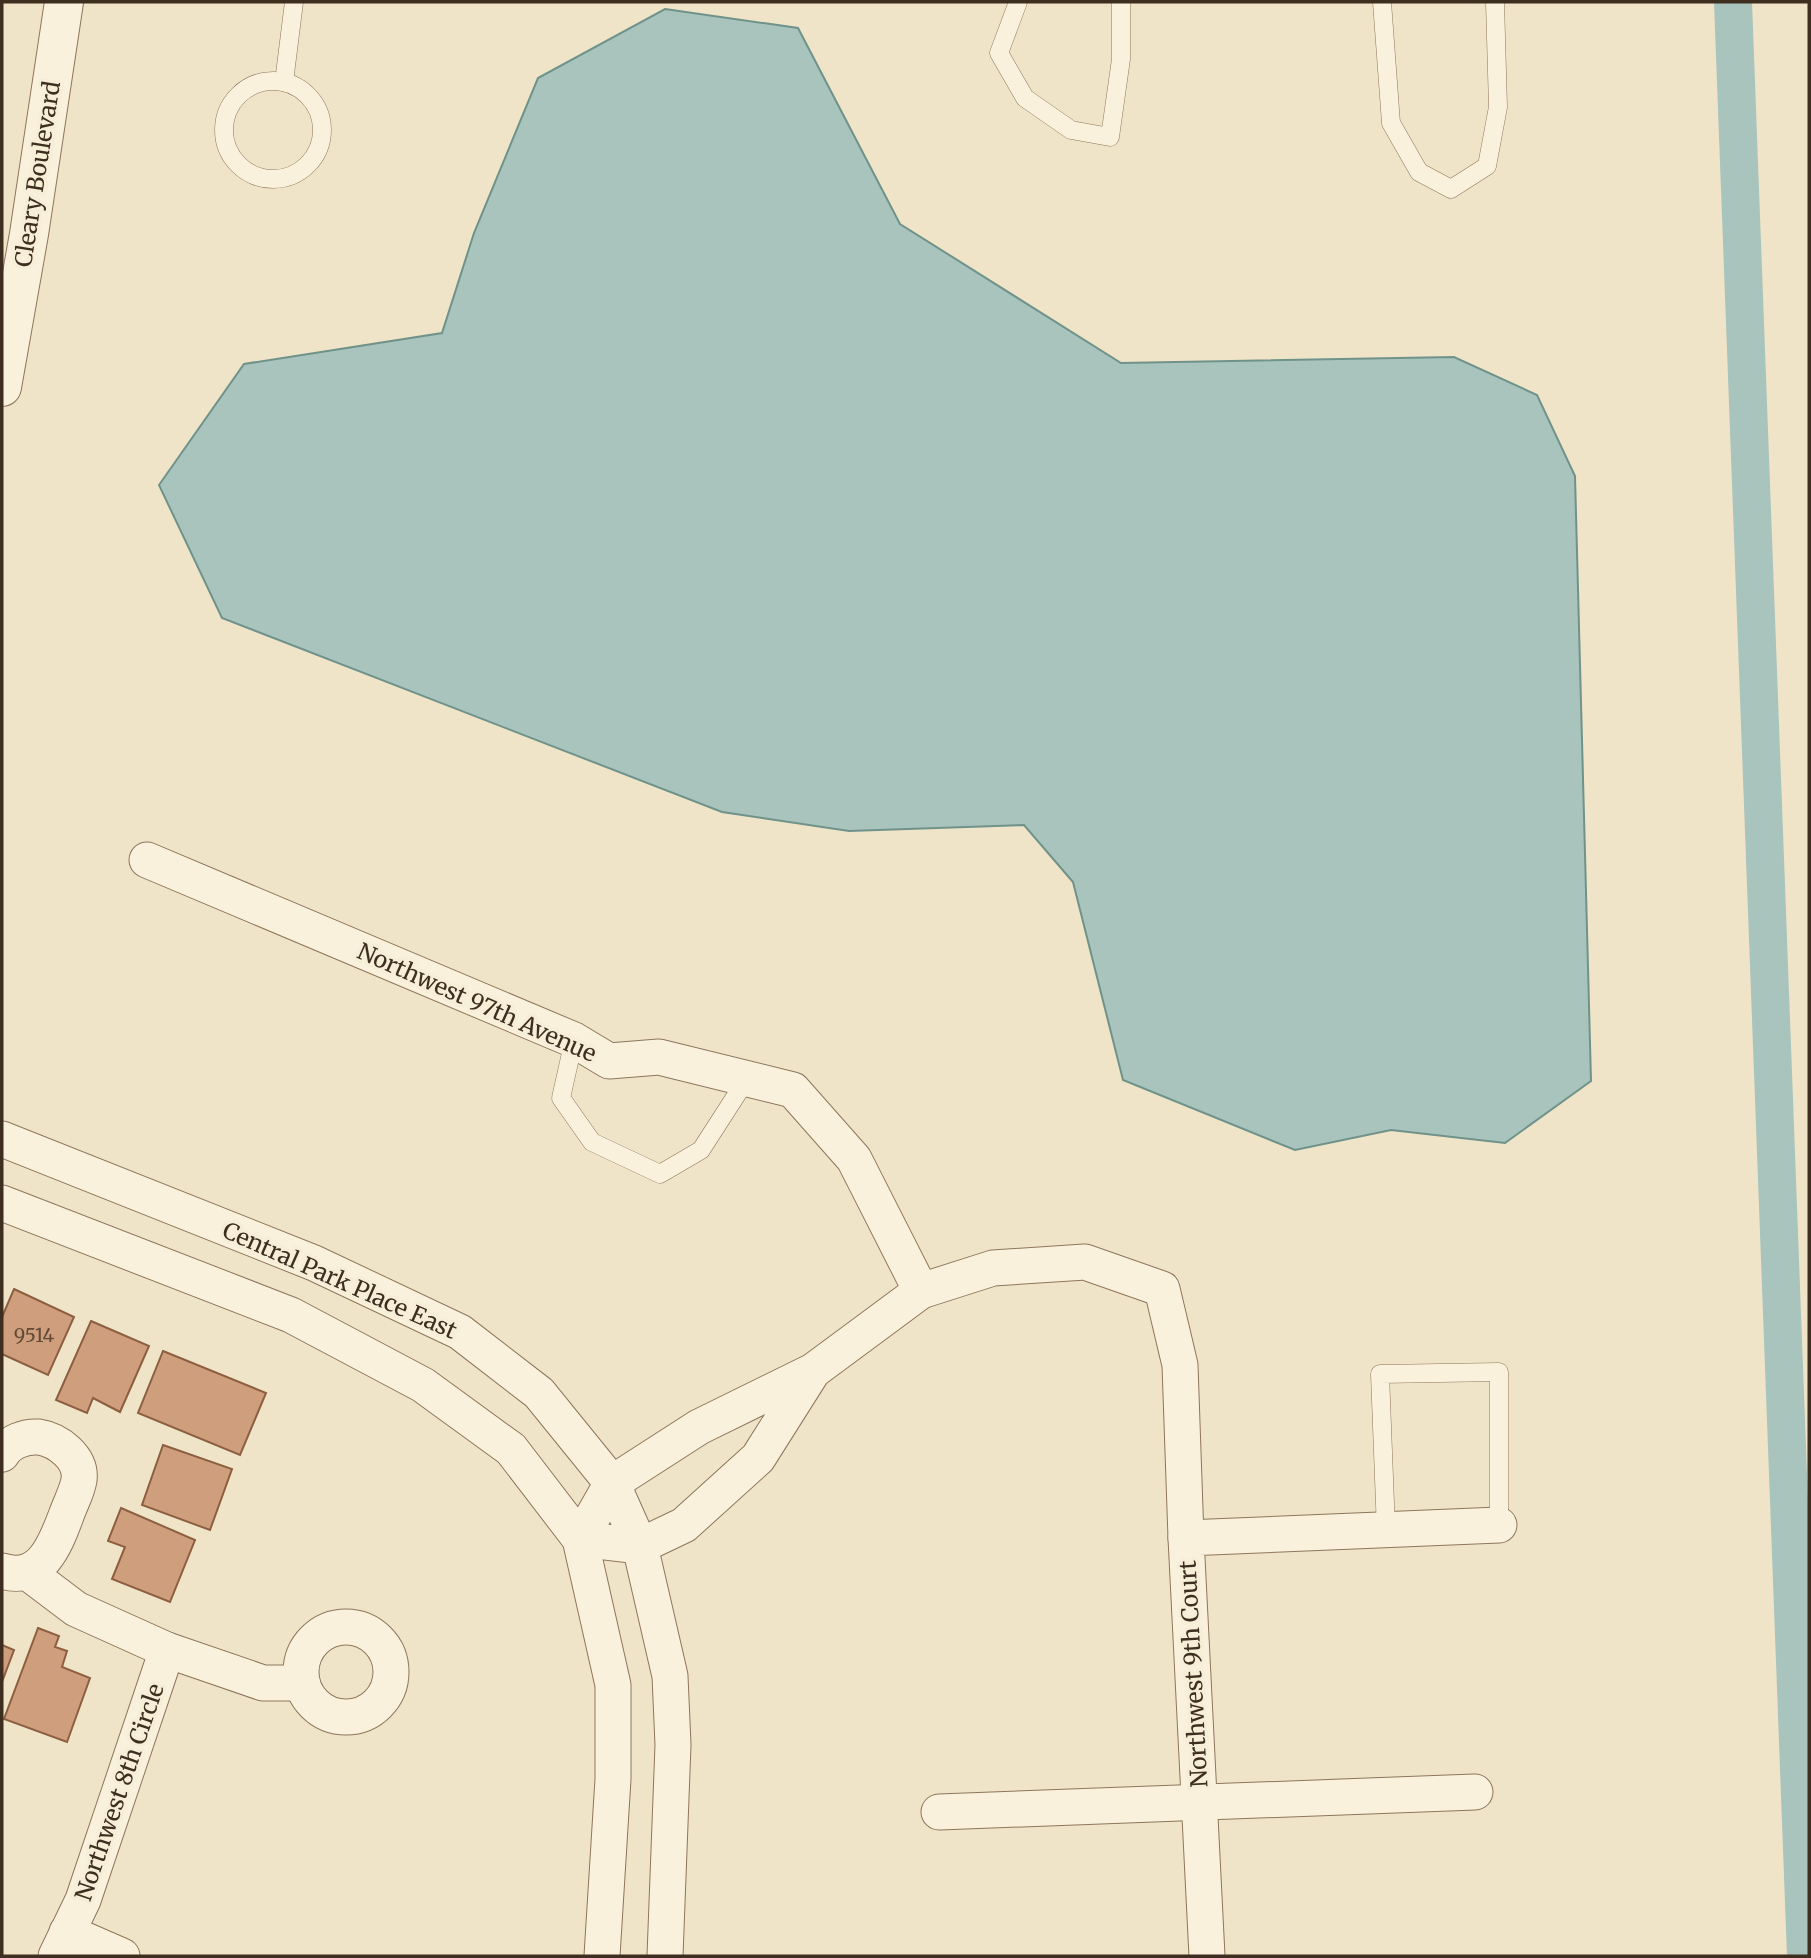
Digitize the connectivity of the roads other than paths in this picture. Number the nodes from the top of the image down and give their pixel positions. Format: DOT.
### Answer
graph roads {
  1 [pos="64,2"];
  2 [pos="294,2"];
  3 [pos="1018,2"];
  4 [pos="1121,2"];
  5 [pos="1382,2"];
  6 [pos="1495,2"];
  7 [pos="284,82"];
  8 [pos="2,387"];
  9 [pos="148,860"];
  10 [pos="574,1040"];
  11 [pos="748,1077"];
  12 [pos="2,1139"];
  13 [pos="2,1203"];
  14 [pos="920,1291"];
  15 [pos="813,1371"];
  16 [pos="2,1454"];
  17 [pos="612,1483"];
  18 [pos="1499,1525"];
  19 [pos="1386,1530"];
  20 [pos="1186,1538"];
  21 [pos="580,1539"];
  22 [pos="640,1546"];
  23 [pos="14,1571"];
  24 [pos="167,1650"];
  25 [pos="302,1683"];
  26 [pos="1475,1792"];
  27 [pos="1199,1802"];
  28 [pos="939,1812"];
  29 [pos="62,1944"];
  30 [pos="122,1956"];
  31 [pos="602,1956"];
  32 [pos="665,1956"];
  33 [pos="1207,1956"];
  1 -- 8 [label="street, Cleary Boulevard"];
  2 -- 7 [label="lane"];
  3 -- 4 [label="lane"];
  5 -- 6 [label="lane"];
  7 -- 7 [label="lane"];
  9 -- 10 [label="street, Northwest 97th Avenue"];
  10 -- 11 [label="street, Northwest 97th Avenue"];
  10 -- 11 [label="lane"];
  11 -- 14 [label="street, Northwest 97th Avenue"];
  12 -- 17 [label="street, Central Park Place East"];
  13 -- 21 [label="street"];
  14 -- 15 [label="street"];
  14 -- 20 [label="street"];
  15 -- 17 [label="street"];
  15 -- 22 [label="street"];
  16 -- 23 [label="street"];
  17 -- 21 [label="street"];
  17 -- 22 [label="street, Central Park Place East"];
  18 -- 19 [label="street, Northwest 9th Court"];
  18 -- 19 [label="lane"];
  19 -- 20 [label="street, Northwest 9th Court"];
  20 -- 27 [label="street, Northwest 9th Court"];
  21 -- 22 [label="street"];
  21 -- 31 [label="street"];
  22 -- 32 [label="street, Central Park Place East"];
  23 -- 24 [label="street"];
  24 -- 25 [label="street"];
  24 -- 29 [label="street, Northwest 8th Circle"];
  26 -- 27 [label="street"];
  27 -- 28 [label="street"];
  27 -- 33 [label="street, Northwest 9th Court"];
  29 -- 30 [label="street, Northwest 8th Circle"];
}
